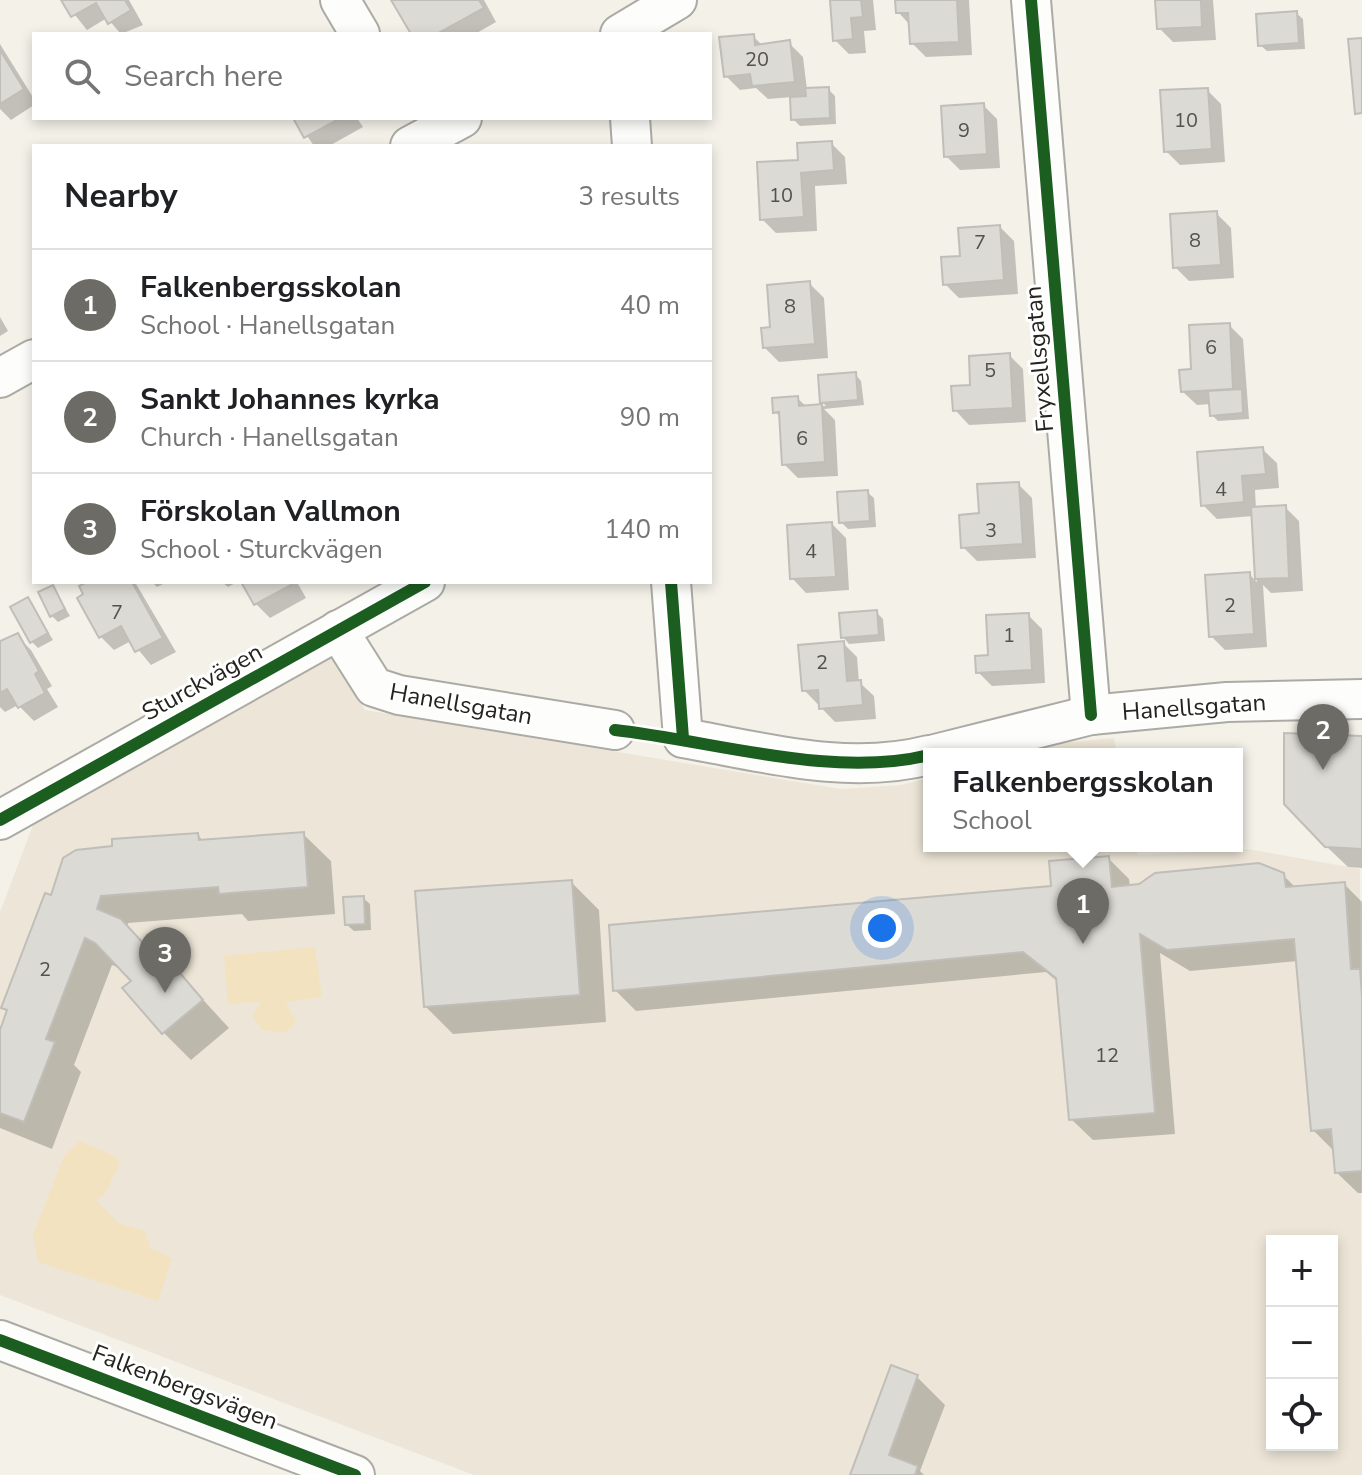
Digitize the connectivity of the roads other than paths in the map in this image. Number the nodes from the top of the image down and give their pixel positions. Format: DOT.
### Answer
graph roads {
  1 [pos="340,0"];
  2 [pos="677,0"];
  3 [pos="1031,0"];
  4 [pos="359,32"];
  5 [pos="623,32"];
  6 [pos="456,120"];
  7 [pos="630,120"];
  8 [pos="415,134"];
  9 [pos="632,144"];
  10 [pos="32,360"];
  11 [pos="0,378"];
  12 [pos="421,584"];
  13 [pos="671,584"];
  14 [pos="338,630"];
  15 [pos="1362,699"];
  16 [pos="1091,715"];
  17 [pos="615,730"];
  18 [pos="960,748"];
  19 [pos="923,757"];
  20 [pos="0,820"];
  21 [pos="0,1340"];
  22 [pos="355,1475"];
  1 -- 4 [label="street"];
  2 -- 5 [label="street"];
  3 -- 16 [label="street, Fryxellsgatan"];
  6 -- 8 [label="street"];
  7 -- 9 [label="street"];
  10 -- 11 [label="street"];
  12 -- 14 [label="street, Sturckvägen"];
  13 -- 19 [label="street, Hanellsgatan"];
  14 -- 17 [label="street, Hanellsgatan"];
  14 -- 20 [label="street, Sturckvägen"];
  15 -- 16 [label="street, Hanellsgatan"];
  16 -- 18 [label="street, Hanellsgatan"];
  21 -- 22 [label="street, Falkenbergsvägen"];
}
